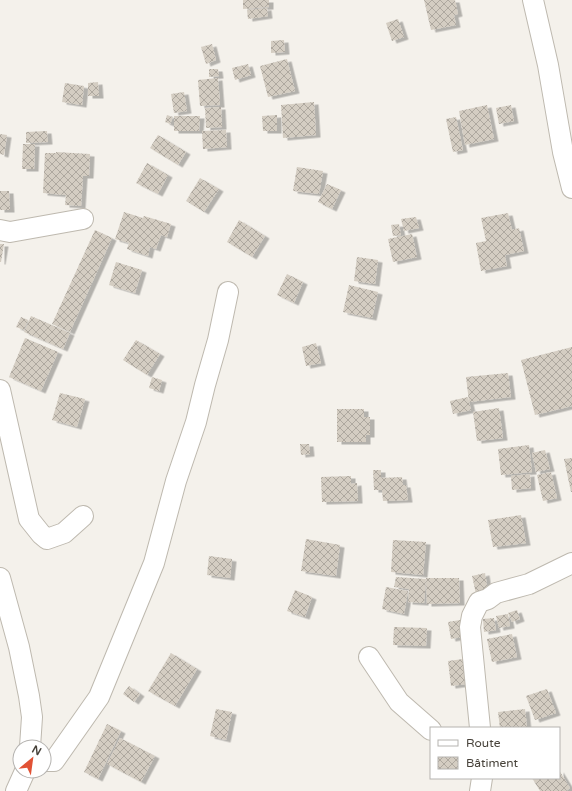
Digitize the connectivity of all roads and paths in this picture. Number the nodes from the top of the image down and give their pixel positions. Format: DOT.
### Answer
graph roads {
  1 [pos="533,0"];
  2 [pos="572,188"];
  3 [pos="82,219"];
  4 [pos="0,230"];
  5 [pos="228,292"];
  6 [pos="0,390"];
  7 [pos="83,516"];
  8 [pos="572,563"];
  9 [pos="0,578"];
  10 [pos="369,657"];
  11 [pos="480,727"];
  12 [pos="430,729"];
  13 [pos="31,739"];
  14 [pos="52,761"];
  15 [pos="21,779"];
  16 [pos="482,779"];
  17 [pos="16,791"];
  18 [pos="480,791"];
  1 -- 2 [label="street"];
  3 -- 4 [label="street"];
  5 -- 14 [label="street"];
  6 -- 7 [label="street"];
  8 -- 11 [label="street"];
  9 -- 13 [label="street"];
  10 -- 12 [label="street"];
  15 -- 17 [label="street"];
  16 -- 18 [label="street"];
}
